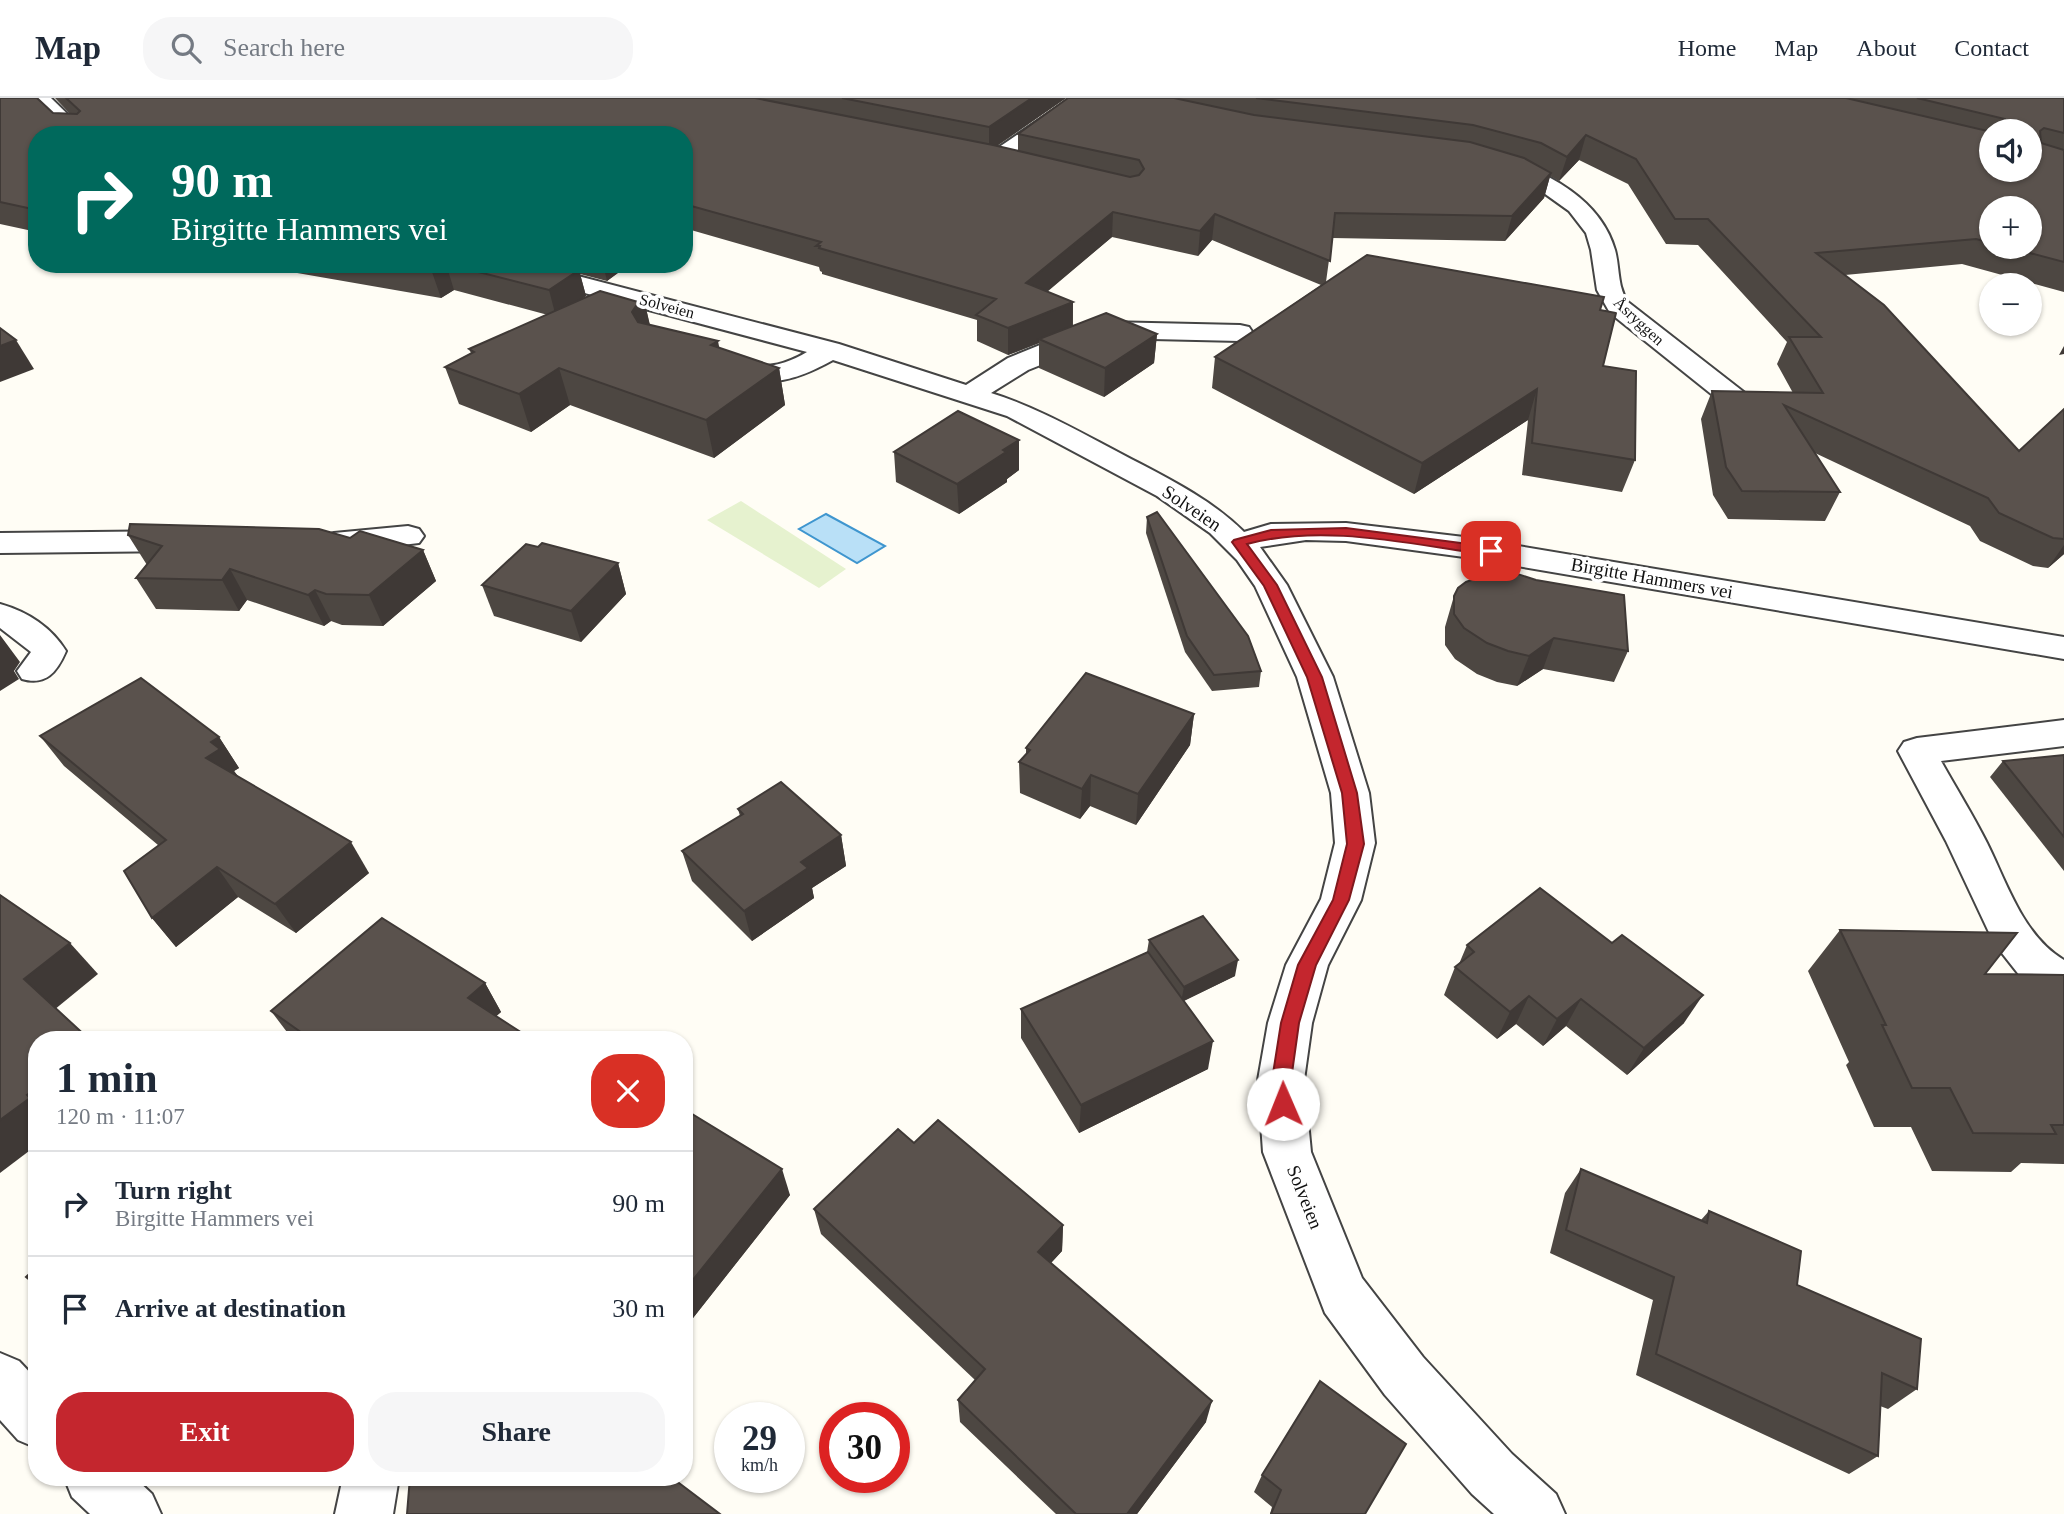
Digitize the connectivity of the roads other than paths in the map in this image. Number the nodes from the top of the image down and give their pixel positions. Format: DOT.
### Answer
graph roads {
  1 [pos="39,98"];
  2 [pos="1084,98"];
  3 [pos="69,126"];
  4 [pos="971,157"];
  5 [pos="1477,160"];
  6 [pos="994,161"];
  7 [pos="1041,173"];
  8 [pos="537,273"];
  9 [pos="1240,333"];
  10 [pos="830,350"];
  11 [pos="696,360"];
  12 [pos="970,394"];
  13 [pos="1735,399"];
  14 [pos="408,536"];
  15 [pos="217,541"];
  16 [pos="1239,542"];
  17 [pos="0,543"];
  18 [pos="308,545"];
  19 [pos="0,615"];
  20 [pos="2064,648"];
  21 [pos="34,671"];
  22 [pos="2064,733"];
  23 [pos="2064,981"];
  24 [pos="0,1380"];
  25 [pos="28,1411"];
  26 [pos="102,1486"];
  27 [pos="369,1486"];
  28 [pos="132,1514"];
  29 [pos="364,1514"];
  30 [pos="1536,1514"];
  1 -- 3 [label="street"];
  2 -- 6 [label="street"];
  4 -- 6 [label="street"];
  5 -- 13 [label="street, Åsryggen"];
  6 -- 7 [label="street"];
  8 -- 10 [label="street, Solveien"];
  9 -- 12 [label="street"];
  10 -- 11 [label="street"];
  10 -- 12 [label="street, Solveien"];
  12 -- 16 [label="street, Solveien"];
  14 -- 18 [label="street"];
  15 -- 17 [label="street"];
  16 -- 20 [label="street, Birgitte Hammers vei"];
  16 -- 30 [label="street, Solveien"];
  19 -- 21 [label="street"];
  22 -- 23 [label="street"];
  24 -- 25 [label="street"];
  26 -- 28 [label="street"];
  27 -- 29 [label="street"];
}
